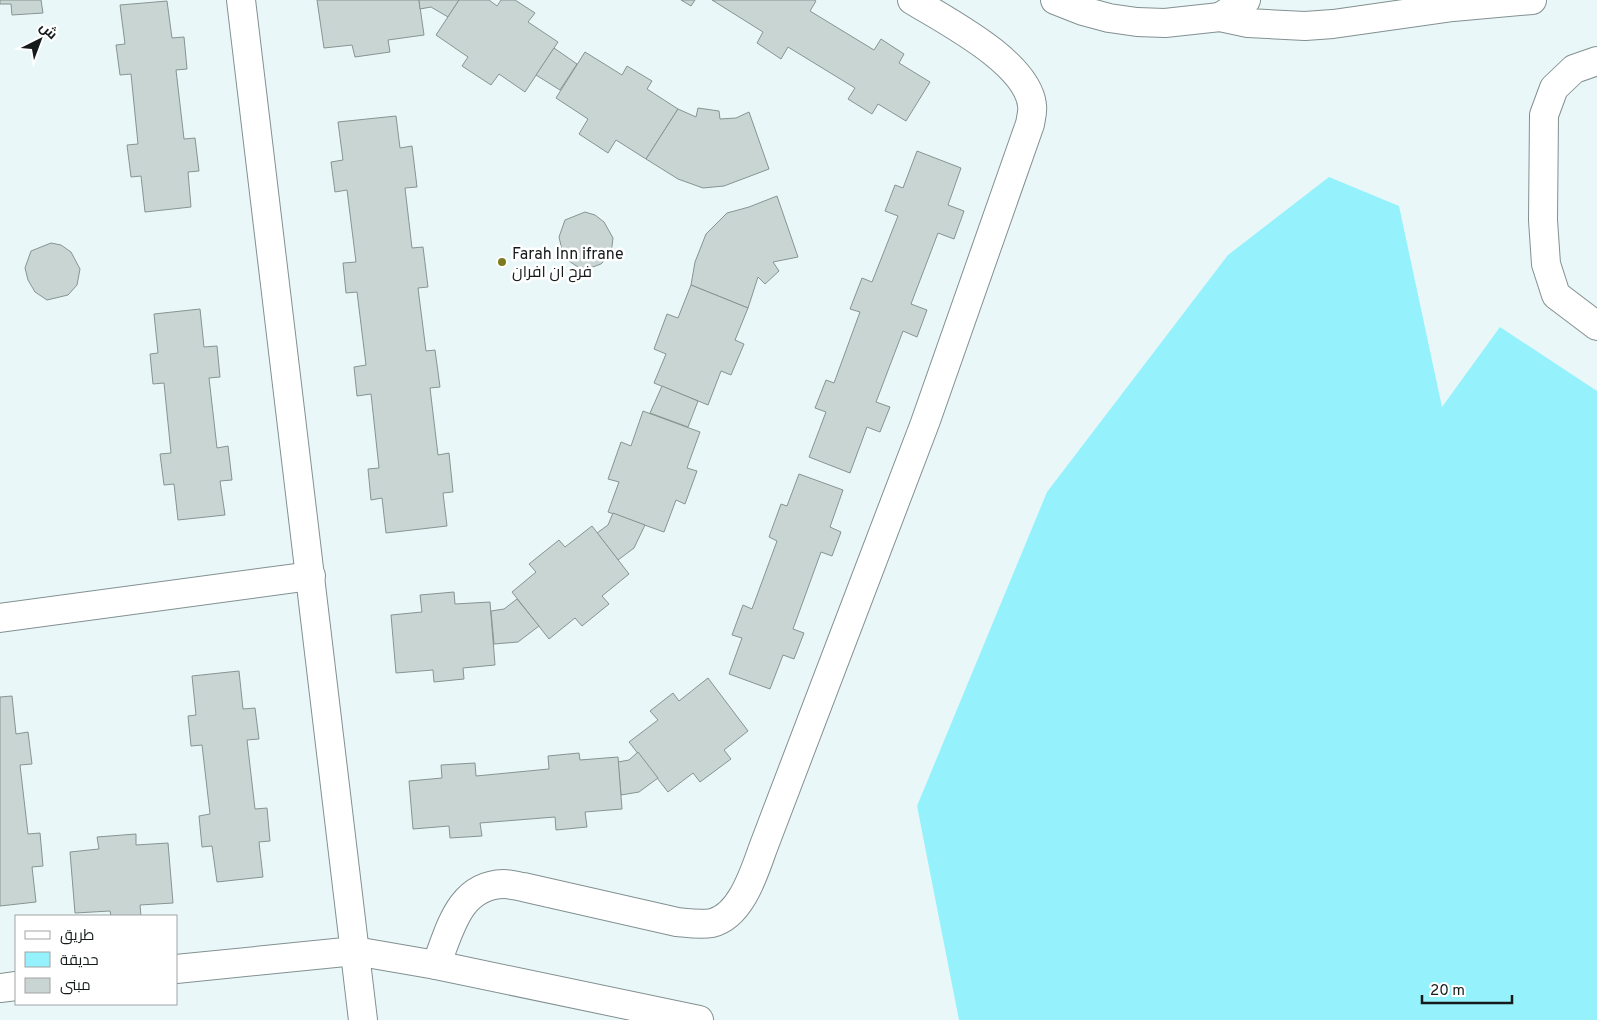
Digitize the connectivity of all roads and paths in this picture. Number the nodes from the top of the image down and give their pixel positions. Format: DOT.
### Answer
graph roads {
  1 [pos="241,0"];
  2 [pos="912,0"];
  3 [pos="1055,0"];
  4 [pos="1246,0"];
  5 [pos="1532,0"];
  6 [pos="1453,3"];
  7 [pos="1220,17"];
  8 [pos="1597,61"];
  9 [pos="1597,326"];
  10 [pos="311,576"];
  11 [pos="0,618"];
  12 [pos="355,951"];
  13 [pos="436,965"];
  14 [pos="178,970"];
  15 [pos="15,986"];
  16 [pos="0,988"];
  17 [pos="626,1012"];
  18 [pos="363,1020"];
  19 [pos="699,1020"];
  1 -- 10 [label="street"];
  2 -- 13 [label="street"];
  3 -- 7 [label="street"];
  4 -- 7 [label="street"];
  5 -- 6 [label="street"];
  6 -- 7 [label="street"];
  8 -- 9 [label="street"];
  10 -- 11 [label="street"];
  10 -- 12 [label="street"];
  12 -- 13 [label="street"];
  12 -- 14 [label="street"];
  12 -- 18 [label="street"];
  13 -- 17 [label="street"];
  15 -- 16 [label="street"];
  17 -- 19 [label="street"];
}
